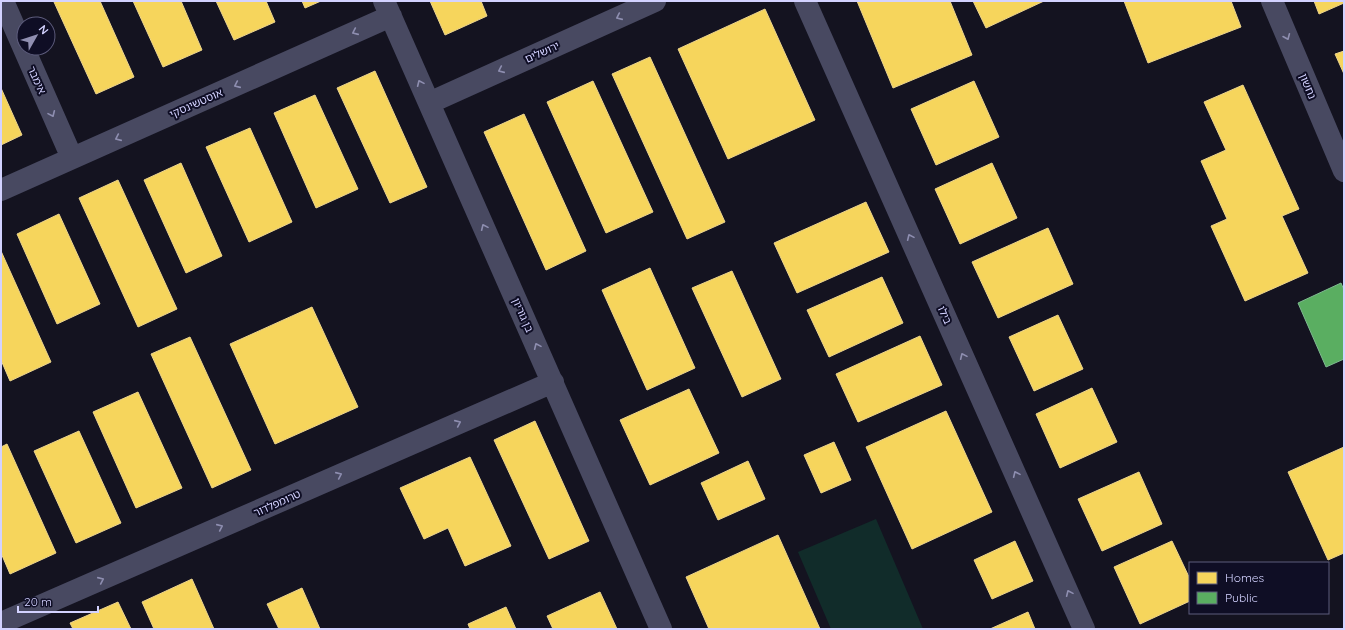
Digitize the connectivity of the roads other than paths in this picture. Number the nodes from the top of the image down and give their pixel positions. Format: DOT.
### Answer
graph roads {
  1 [pos="3,1"];
  2 [pos="655,1"];
  3 [pos="805,1"];
  4 [pos="1272,1"];
  5 [pos="388,8"];
  6 [pos="429,103"];
  7 [pos="72,158"];
  8 [pos="1344,171"];
  9 [pos="1,190"];
  10 [pos="553,382"];
  11 [pos="1,623"];
  12 [pos="661,629"];
  13 [pos="1084,629"];
  1 -- 7 [label="street, אימבר, one-way"];
  2 -- 6 [label="street, ירושלים, one-way"];
  13 -- 3 [label="street, בילו, one-way"];
  4 -- 8 [label="street, נחשון, one-way"];
  6 -- 5 [label="street, בן גוריון, one-way"];
  5 -- 7 [label="street, אוסטשינסקי, one-way"];
  10 -- 6 [label="street, בן גוריון, one-way"];
  7 -- 9 [label="street, אוסטשינסקי"];
  11 -- 10 [label="street, טרומפלדור, one-way"];
  10 -- 12 [label="street, בן גוריון"];
}
